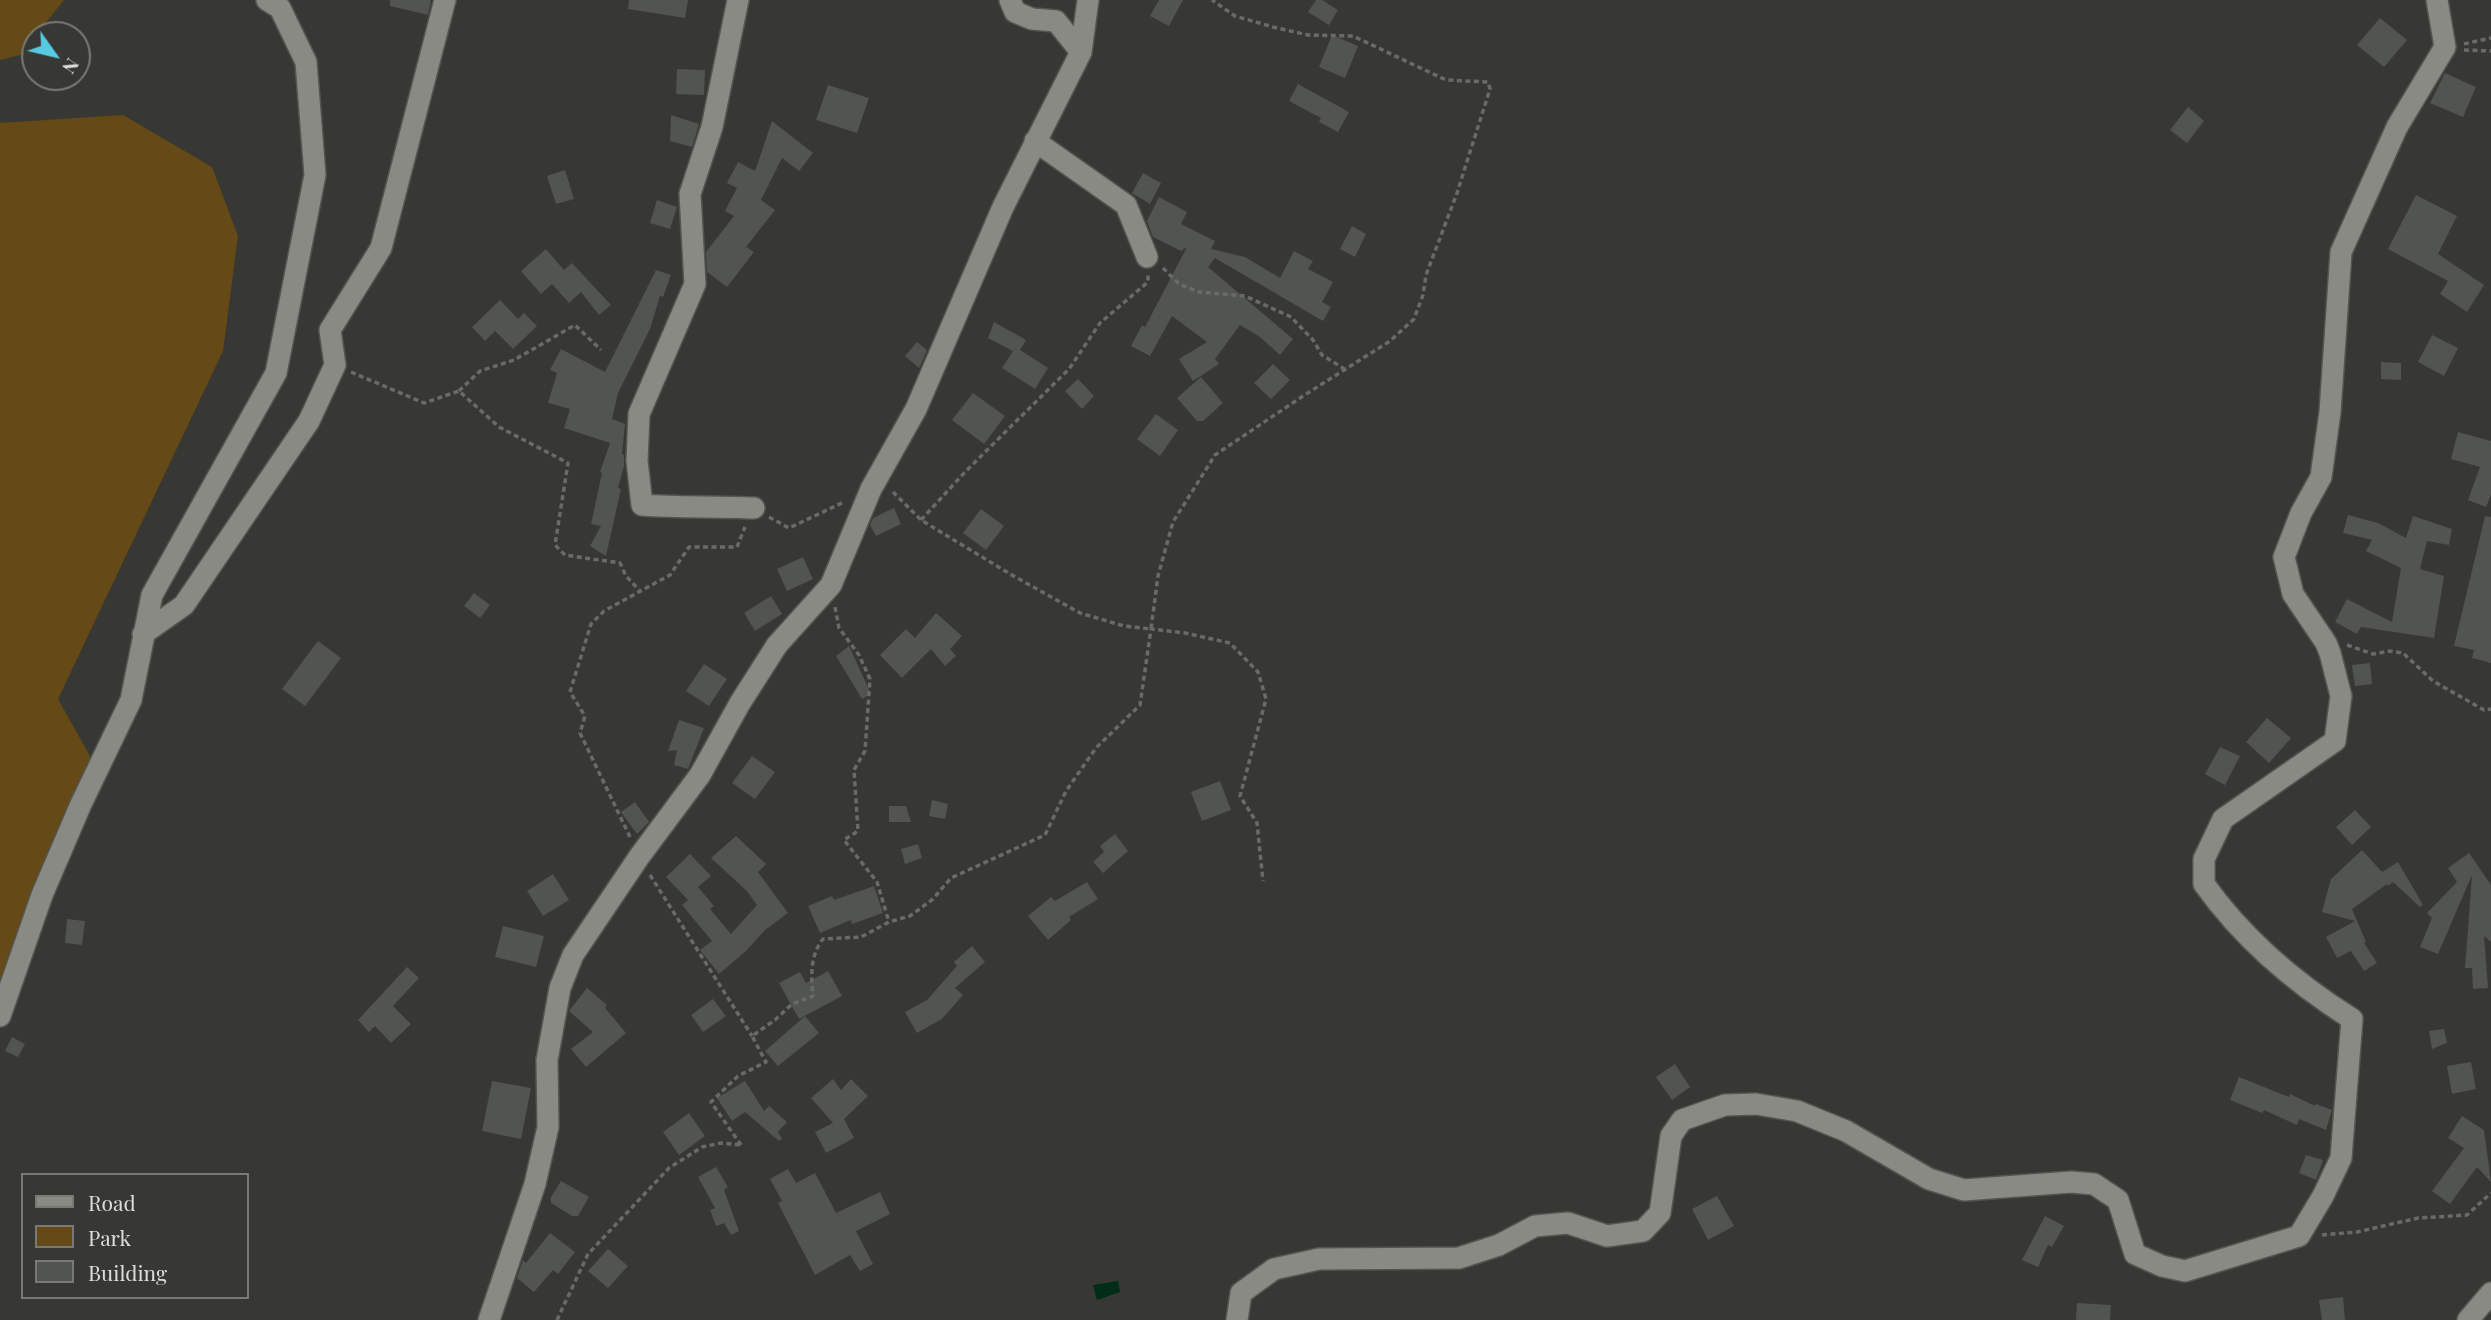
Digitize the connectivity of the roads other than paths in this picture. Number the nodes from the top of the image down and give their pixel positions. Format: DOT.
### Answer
graph roads {
  1 [pos="267,0"];
  2 [pos="445,0"];
  3 [pos="738,0"];
  4 [pos="1010,0"];
  5 [pos="1088,0"];
  6 [pos="2437,0"];
  7 [pos="1082,52"];
  8 [pos="1035,141"];
  9 [pos="1147,257"];
  10 [pos="754,508"];
  11 [pos="143,634"];
  12 [pos="0,1016"];
  13 [pos="2491,1293"];
  14 [pos="489,1320"];
  15 [pos="1237,1320"];
  16 [pos="2468,1320"];
  1 -- 11 [label="street"];
  2 -- 11 [label="street"];
  3 -- 10 [label="street"];
  4 -- 7 [label="street"];
  5 -- 7 [label="street"];
  6 -- 15 [label="street"];
  7 -- 8 [label="street"];
  8 -- 9 [label="street"];
  8 -- 14 [label="street"];
  11 -- 12 [label="street"];
  13 -- 16 [label="street"];
}
